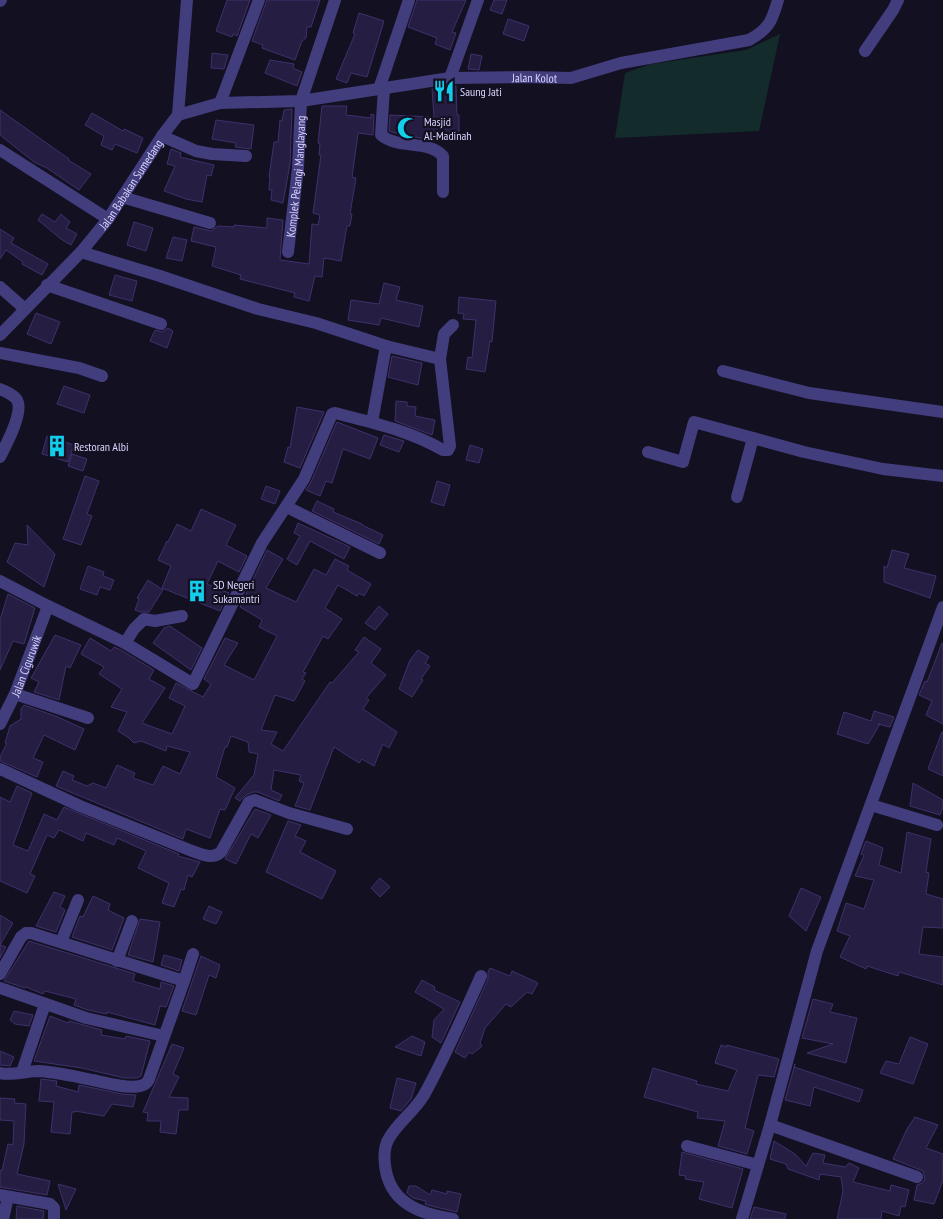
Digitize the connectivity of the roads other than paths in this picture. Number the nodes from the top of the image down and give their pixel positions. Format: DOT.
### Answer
graph roads {
  1 [pos="187,0"];
  2 [pos="259,0"];
  3 [pos="335,0"];
  4 [pos="409,0"];
  5 [pos="478,0"];
  6 [pos="778,0"];
  7 [pos="898,0"];
  8 [pos="865,51"];
  9 [pos="450,78"];
  10 [pos="381,88"];
  11 [pos="301,101"];
  12 [pos="220,103"];
  13 [pos="178,115"];
  14 [pos="162,136"];
  15 [pos="0,150"];
  16 [pos="246,156"];
  17 [pos="443,192"];
  18 [pos="122,197"];
  19 [pos="108,219"];
  20 [pos="210,222"];
  21 [pos="80,252"];
  22 [pos="288,252"];
  23 [pos="47,285"];
  24 [pos="0,287"];
  25 [pos="25,309"];
  26 [pos="162,324"];
  27 [pos="453,325"];
  28 [pos="0,335"];
  29 [pos="386,346"];
  30 [pos="0,353"];
  31 [pos="440,359"];
  32 [pos="723,371"];
  33 [pos="102,376"];
  34 [pos="0,390"];
  35 [pos="943,412"];
  36 [pos="372,422"];
  37 [pos="753,438"];
  38 [pos="648,452"];
  39 [pos="0,457"];
  40 [pos="943,476"];
  41 [pos="737,497"];
  42 [pos="287,507"];
  43 [pos="380,553"];
  44 [pos="0,581"];
  45 [pos="48,606"];
  46 [pos="943,607"];
  47 [pos="182,616"];
  48 [pos="125,643"];
  49 [pos="15,694"];
  50 [pos="88,718"];
  51 [pos="0,724"];
  52 [pos="0,768"];
  53 [pos="871,805"];
  54 [pos="937,825"];
  55 [pos="347,829"];
  56 [pos="78,900"];
  57 [pos="132,921"];
  58 [pos="61,942"];
  59 [pos="193,954"];
  60 [pos="117,961"];
  61 [pos="0,974"];
  62 [pos="481,976"];
  63 [pos="184,981"];
  64 [pos="0,988"];
  65 [pos="45,1004"];
  66 [pos="164,1036"];
  67 [pos="22,1072"];
  68 [pos="0,1073"];
  69 [pos="770,1125"];
  70 [pos="687,1146"];
  71 [pos="758,1166"];
  72 [pos="917,1177"];
  73 [pos="4,1196"];
  74 [pos="3,1219"];
  75 [pos="54,1219"];
  76 [pos="453,1219"];
  77 [pos="742,1219"];
  1 -- 13 [label="street"];
  2 -- 12 [label="street"];
  3 -- 11 [label="street, Komplek Pelangi Manglayang"];
  4 -- 10 [label="street"];
  5 -- 9 [label="street"];
  6 -- 9 [label="street, Jalan Kolot"];
  7 -- 8 [label="street"];
  9 -- 10 [label="street, Jalan Kolot"];
  10 -- 11 [label="street, Jalan Kolot"];
  10 -- 17 [label="street"];
  11 -- 12 [label="street, Jalan Kolot"];
  11 -- 22 [label="street, Komplek Pelangi Manglayang"];
  12 -- 13 [label="street, Jalan Kolot"];
  13 -- 14 [label="street, Jalan Babakan Sumedang"];
  14 -- 16 [label="street"];
  14 -- 18 [label="street, Jalan Babakan Sumedang"];
  15 -- 19 [label="street"];
  18 -- 19 [label="street, Jalan Babakan Sumedang"];
  18 -- 20 [label="street"];
  19 -- 21 [label="street, Jalan Babakan Sumedang"];
  21 -- 23 [label="street, Jalan Babakan Sumedang"];
  21 -- 29 [label="street"];
  23 -- 25 [label="street, Jalan Babakan Sumedang"];
  23 -- 26 [label="street"];
  24 -- 25 [label="street"];
  25 -- 28 [label="street, Jalan Babakan Sumedang"];
  27 -- 31 [label="street"];
  29 -- 31 [label="street"];
  29 -- 36 [label="street"];
  30 -- 33 [label="street"];
  31 -- 36 [label="street"];
  32 -- 35 [label="street"];
  34 -- 39 [label="street"];
  36 -- 42 [label="street"];
  37 -- 38 [label="street"];
  37 -- 40 [label="street"];
  37 -- 41 [label="street"];
  42 -- 43 [label="street"];
  42 -- 48 [label="street"];
  44 -- 45 [label="street"];
  45 -- 48 [label="street"];
  45 -- 49 [label="street, Jalan Ciguruwik"];
  46 -- 53 [label="street"];
  47 -- 48 [label="street"];
  49 -- 50 [label="street"];
  49 -- 51 [label="street, Jalan Ciguruwik"];
  52 -- 55 [label="street"];
  53 -- 54 [label="street"];
  53 -- 69 [label="street"];
  56 -- 58 [label="street"];
  57 -- 60 [label="street"];
  58 -- 60 [label="street"];
  58 -- 61 [label="street"];
  59 -- 63 [label="street"];
  60 -- 63 [label="street"];
  62 -- 76 [label="street"];
  63 -- 66 [label="street"];
  64 -- 65 [label="street"];
  65 -- 66 [label="street"];
  65 -- 67 [label="street"];
  66 -- 67 [label="street"];
  67 -- 68 [label="street"];
  69 -- 71 [label="street"];
  69 -- 72 [label="street"];
  70 -- 71 [label="street"];
  71 -- 77 [label="street"];
  73 -- 74 [label="street"];
  73 -- 75 [label="street"];
}
